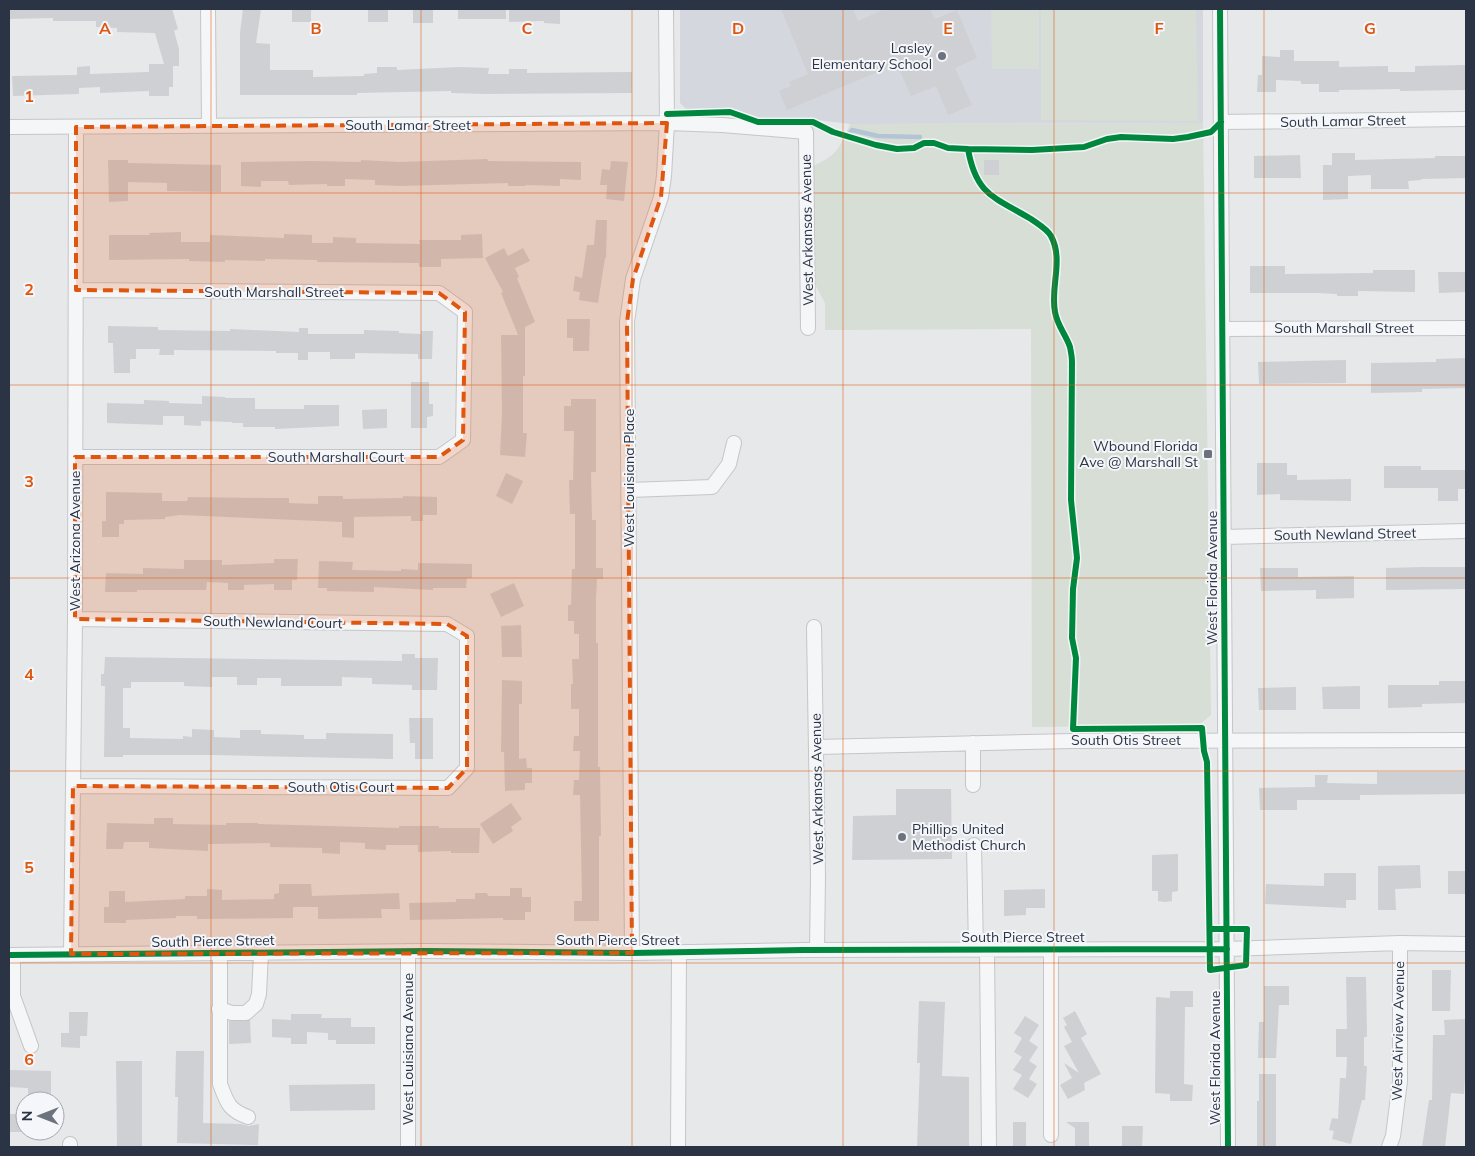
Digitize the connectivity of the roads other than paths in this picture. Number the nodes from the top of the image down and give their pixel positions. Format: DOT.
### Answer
graph roads {
  1 [pos="208,9"];
  2 [pos="666,9"];
  3 [pos="1220,9"];
  4 [pos="1466,120"];
  5 [pos="1221,122"];
  6 [pos="667,123"];
  7 [pos="209,126"];
  8 [pos="9,127"];
  9 [pos="76,127"];
  10 [pos="806,132"];
  11 [pos="76,290"];
  12 [pos="464,312"];
  13 [pos="808,328"];
  14 [pos="1466,328"];
  15 [pos="1222,329"];
  16 [pos="734,443"];
  17 [pos="75,457"];
  18 [pos="629,490"];
  19 [pos="1466,531"];
  20 [pos="1224,537"];
  21 [pos="75,619"];
  22 [pos="814,627"];
  23 [pos="468,636"];
  24 [pos="1226,740"];
  25 [pos="1466,740"];
  26 [pos="973,743"];
  27 [pos="817,747"];
  28 [pos="973,785"];
  29 [pos="73,786"];
  30 [pos="974,845"];
  31 [pos="1400,943"];
  32 [pos="1466,944"];
  33 [pos="1051,949"];
  34 [pos="1227,949"];
  35 [pos="817,950"];
  36 [pos="981,950"];
  37 [pos="408,951"];
  38 [pos="261,952"];
  39 [pos="679,952"];
  40 [pos="220,953"];
  41 [pos="632,953"];
  42 [pos="71,954"];
  43 [pos="11,955"];
  44 [pos="219,1009"];
  45 [pos="31,1046"];
  46 [pos="248,1117"];
  47 [pos="1051,1135"];
  48 [pos="408,1147"];
  49 [pos="678,1147"];
  50 [pos="989,1147"];
  51 [pos="1228,1147"];
  52 [pos="1389,1147"];
  1 -- 7 [label="street"];
  2 -- 6 [label="street, West Louisiana Place"];
  3 -- 5 [label="street, West Florida Avenue"];
  4 -- 5 [label="street, South Lamar Street"];
  5 -- 15 [label="street, West Florida Avenue"];
  6 -- 7 [label="street, South Lamar Street"];
  6 -- 10 [label="street, South Lamar Street"];
  6 -- 18 [label="street, West Louisiana Place"];
  7 -- 9 [label="street, South Lamar Street"];
  8 -- 9 [label="street, South Lamar Street"];
  9 -- 11 [label="street, West Arizona Avenue"];
  10 -- 13 [label="street, West Arkansas Avenue"];
  11 -- 12 [label="street, South Marshall Street"];
  11 -- 17 [label="street, West Arizona Avenue"];
  12 -- 17 [label="street, South Marshall Court"];
  14 -- 15 [label="street, South Marshall Street"];
  15 -- 20 [label="street, West Florida Avenue"];
  16 -- 18 [label="street"];
  17 -- 21 [label="street, West Arizona Avenue"];
  18 -- 41 [label="street, West Louisiana Place"];
  19 -- 20 [label="street, South Newland Street"];
  20 -- 24 [label="street, West Florida Avenue"];
  21 -- 23 [label="street, South Newland Court"];
  21 -- 29 [label="street, West Arizona Avenue"];
  22 -- 27 [label="street, West Arkansas Avenue"];
  23 -- 29 [label="street, South Otis Court"];
  24 -- 25 [label="street, South Otis Street"];
  24 -- 26 [label="street, South Otis Street"];
  24 -- 34 [label="street, West Florida Avenue"];
  26 -- 27 [label="street, South Otis Street"];
  26 -- 28 [label="street"];
  27 -- 35 [label="street, West Arkansas Avenue"];
  29 -- 42 [label="street, West Arizona Avenue"];
  30 -- 36 [label="street"];
  31 -- 32 [label="street, South Pierce Street"];
  31 -- 34 [label="street, South Pierce Street"];
  31 -- 52 [label="street, West Airview Avenue"];
  33 -- 34 [label="street, South Pierce Street"];
  33 -- 36 [label="street, South Pierce Street"];
  33 -- 47 [label="street"];
  34 -- 51 [label="street, West Florida Avenue"];
  35 -- 36 [label="street, South Pierce Street"];
  35 -- 39 [label="street, South Pierce Street"];
  36 -- 50 [label="street"];
  37 -- 38 [label="street, South Pierce Street"];
  37 -- 41 [label="street, South Pierce Street"];
  37 -- 48 [label="street, West Louisiana Avenue"];
  38 -- 40 [label="street, South Pierce Street"];
  38 -- 44 [label="street"];
  39 -- 41 [label="street, South Pierce Street"];
  39 -- 49 [label="street"];
  40 -- 42 [label="street, South Pierce Street"];
  40 -- 44 [label="street"];
  42 -- 43 [label="street, South Pierce Street"];
  43 -- 45 [label="street"];
  44 -- 46 [label="street"];
}
